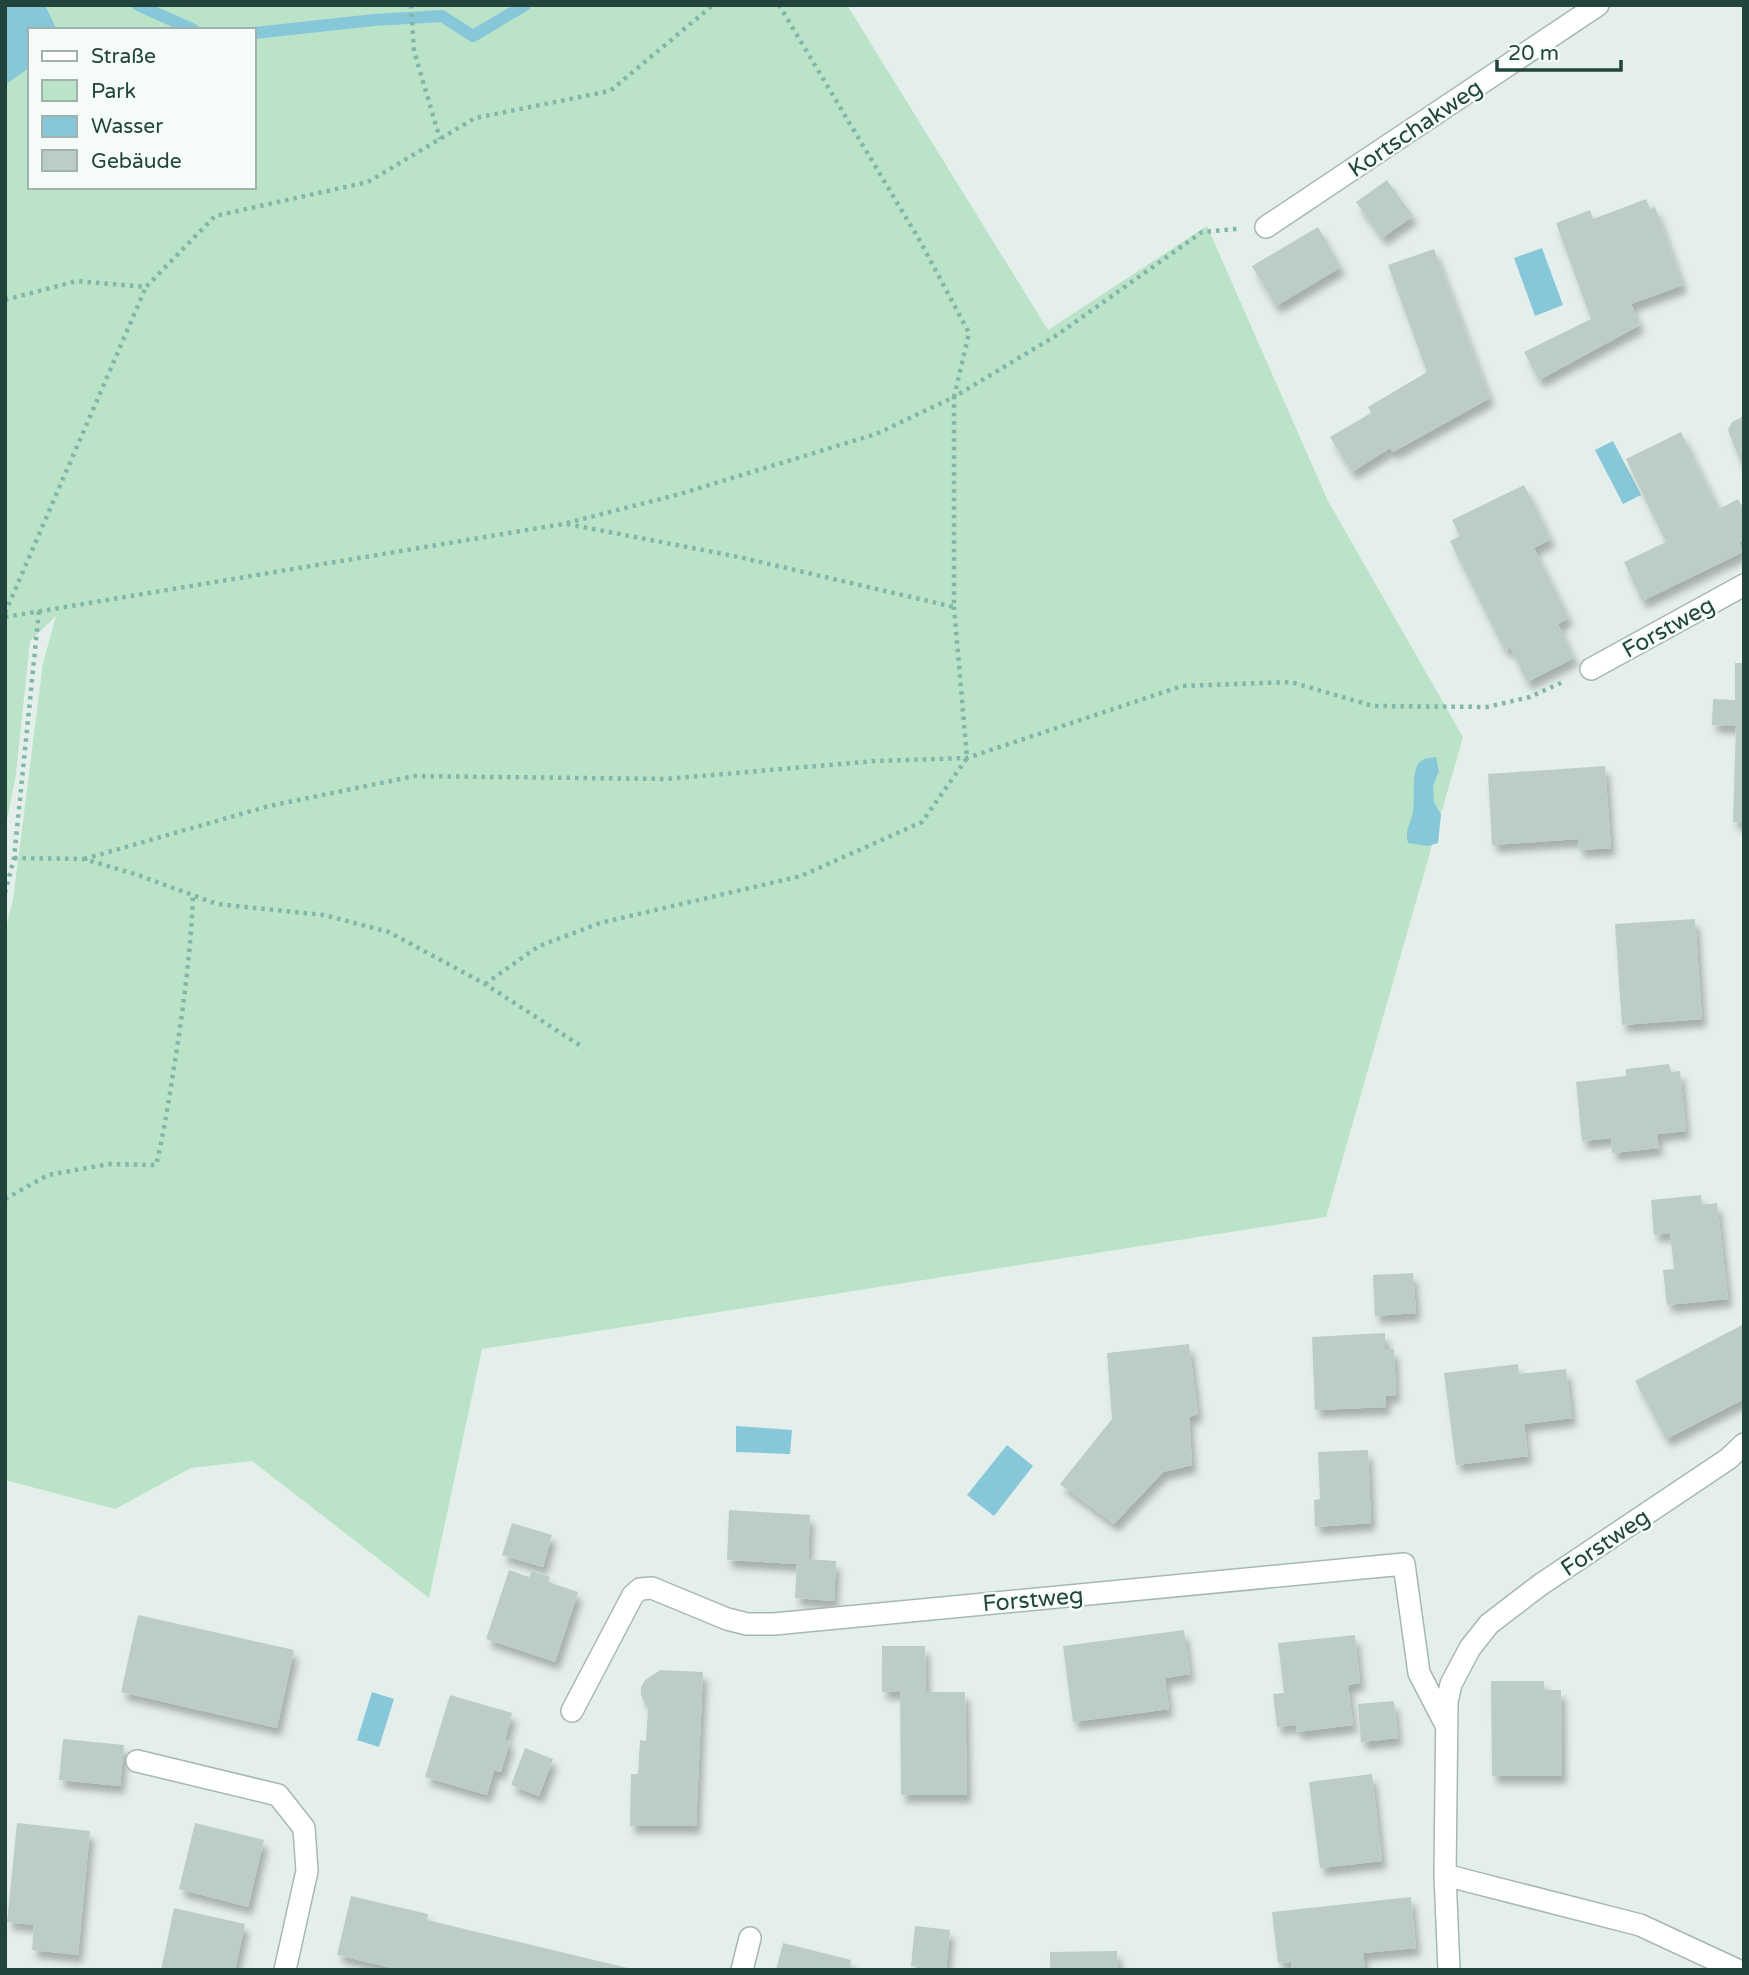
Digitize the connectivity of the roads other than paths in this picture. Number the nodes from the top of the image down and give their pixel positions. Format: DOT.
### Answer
graph roads {
  1 [pos="1598,5"];
  2 [pos="1266,227"];
  3 [pos="1744,585"];
  4 [pos="1591,669"];
  5 [pos="1744,1444"];
  6 [pos="572,1711"];
  7 [pos="1446,1725"];
  8 [pos="137,1761"];
  9 [pos="1445,1874"];
  10 [pos="750,1938"];
  11 [pos="285,1970"];
  12 [pos="742,1970"];
  13 [pos="1449,1970"];
  14 [pos="1737,1970"];
  1 -- 2 [label="street, Kortschakweg"];
  3 -- 4 [label="street, Forstweg"];
  5 -- 7 [label="street, Forstweg"];
  6 -- 7 [label="street, Forstweg"];
  7 -- 9 [label="street, Forstweg"];
  8 -- 11 [label="street"];
  9 -- 13 [label="street, Forstweg"];
  9 -- 14 [label="street"];
  10 -- 12 [label="street"];
}
